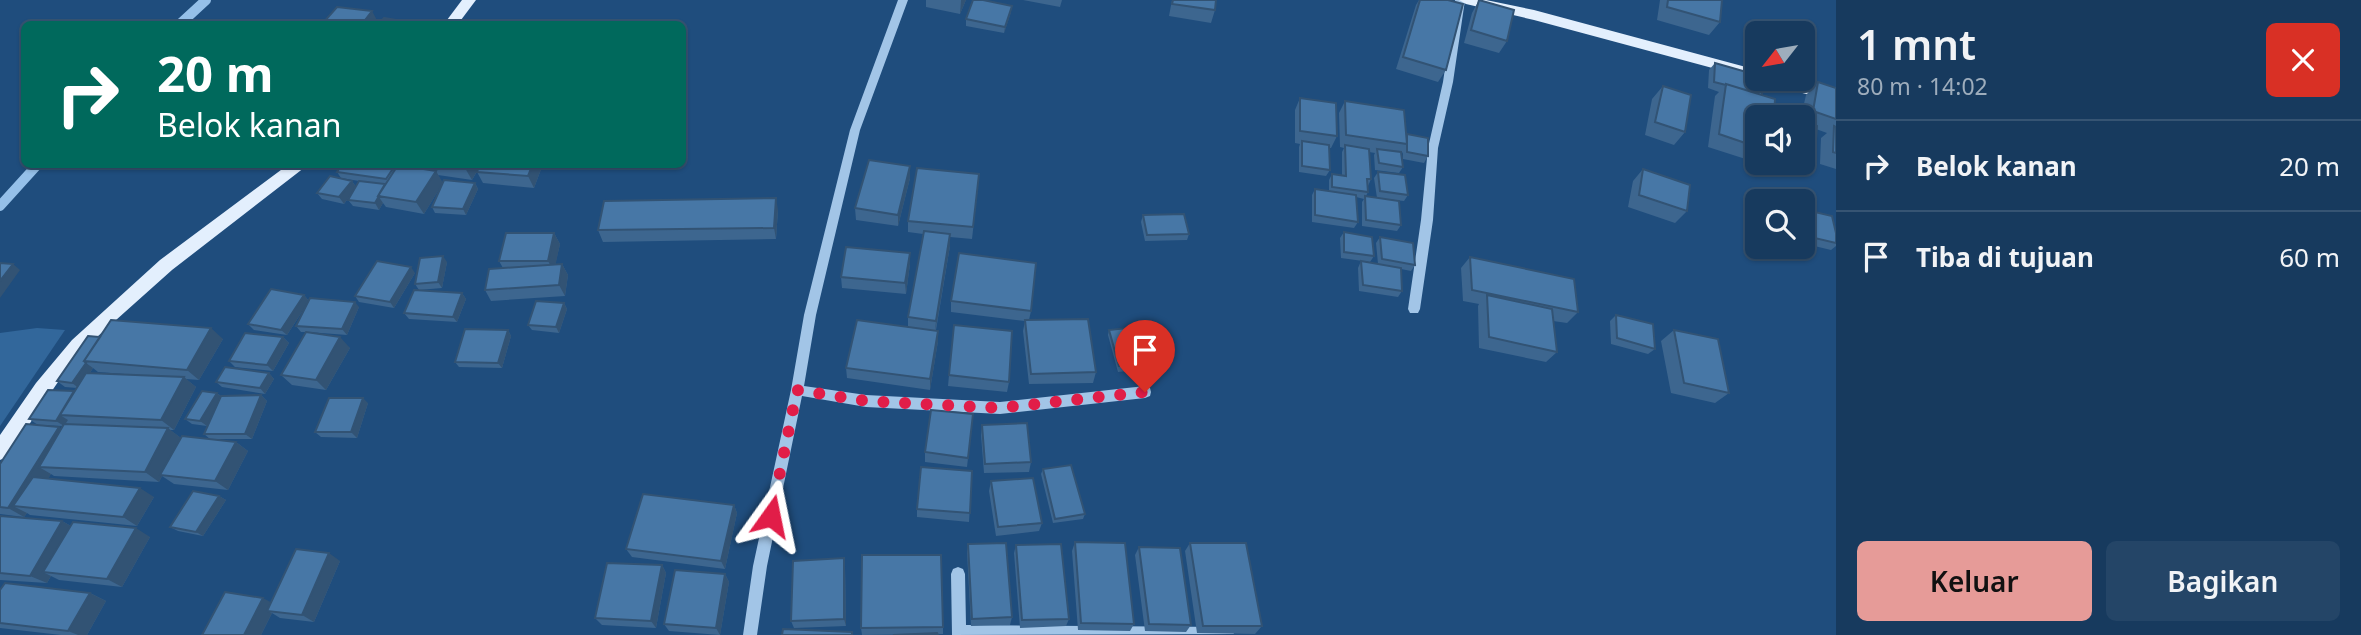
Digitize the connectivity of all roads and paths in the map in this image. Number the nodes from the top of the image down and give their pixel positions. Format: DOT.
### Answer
graph roads {
  1 [pos="469,0"];
  2 [pos="903,0"];
  3 [pos="1460,0"];
  4 [pos="1475,1"];
  5 [pos="453,21"];
  6 [pos="1745,72"];
  7 [pos="1814,91"];
  8 [pos="1836,97"];
  9 [pos="295,168"];
  10 [pos="1414,309"];
  11 [pos="797,390"];
  12 [pos="1145,392"];
  13 [pos="0,451"];
  14 [pos="958,574"];
  15 [pos="959,634"];
  16 [pos="1227,634"];
  17 [pos="750,635"];
  1 -- 5 [label="main road"];
  2 -- 11 [label="street"];
  3 -- 10 [label="street"];
  4 -- 6 [label="main road"];
  7 -- 8 [label="main road"];
  9 -- 13 [label="main road"];
  11 -- 12 [label="street"];
  11 -- 17 [label="street"];
  14 -- 15 [label="street"];
  15 -- 16 [label="street"];
}
